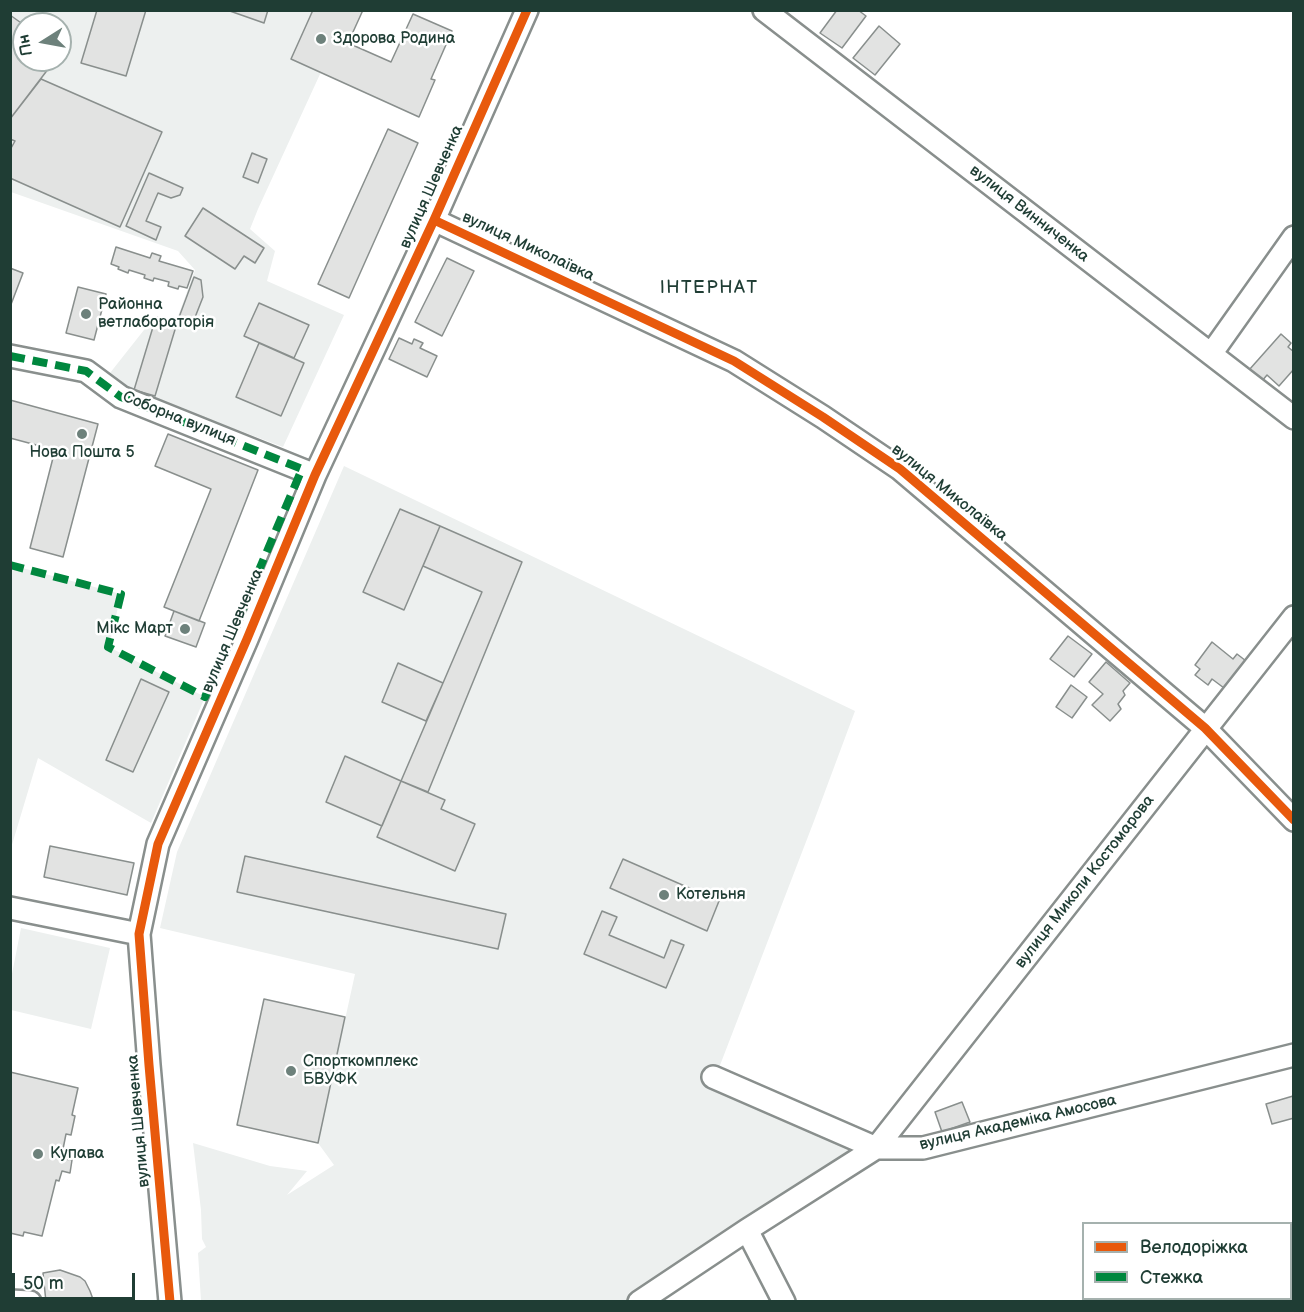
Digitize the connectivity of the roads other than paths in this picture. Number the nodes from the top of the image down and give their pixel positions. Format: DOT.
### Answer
graph roads {
  1 [pos="527,10"];
  2 [pos="764,10"];
  3 [pos="434,220"];
  4 [pos="1293,237"];
  5 [pos="1211,354"];
  6 [pos="10,356"];
  7 [pos="1293,418"];
  8 [pos="315,475"];
  9 [pos="1293,617"];
  10 [pos="1205,728"];
  11 [pos="1293,820"];
  12 [pos="10,908"];
  13 [pos="140,934"];
  14 [pos="1293,1055"];
  15 [pos="713,1077"];
  16 [pos="876,1148"];
  17 [pos="747,1230"];
  18 [pos="10,1301"];
  19 [pos="30,1302"];
  20 [pos="170,1302"];
  21 [pos="639,1302"];
  22 [pos="784,1302"];
  1 -- 3 [label="street, вулиця Шевченка"];
  2 -- 5 [label="street, вулиця Винниченка"];
  3 -- 8 [label="street, вулиця Шевченка"];
  3 -- 10 [label="street, вулиця Миколаївка"];
  4 -- 5 [label="street"];
  5 -- 7 [label="street, вулиця Винниченка"];
  6 -- 8 [label="street, Соборна вулиця"];
  8 -- 13 [label="street, вулиця Шевченка"];
  9 -- 10 [label="street, вулиця Миколи Костомарова"];
  10 -- 11 [label="street, вулиця Миколаївка"];
  10 -- 16 [label="street, вулиця Миколи Костомарова"];
  12 -- 13 [label="street"];
  13 -- 20 [label="street, вулиця Шевченка"];
  14 -- 16 [label="street, вулиця Академіка Амосова"];
  15 -- 16 [label="street"];
  16 -- 17 [label="street"];
  17 -- 21 [label="street"];
  17 -- 22 [label="street"];
  18 -- 19 [label="street"];
}
